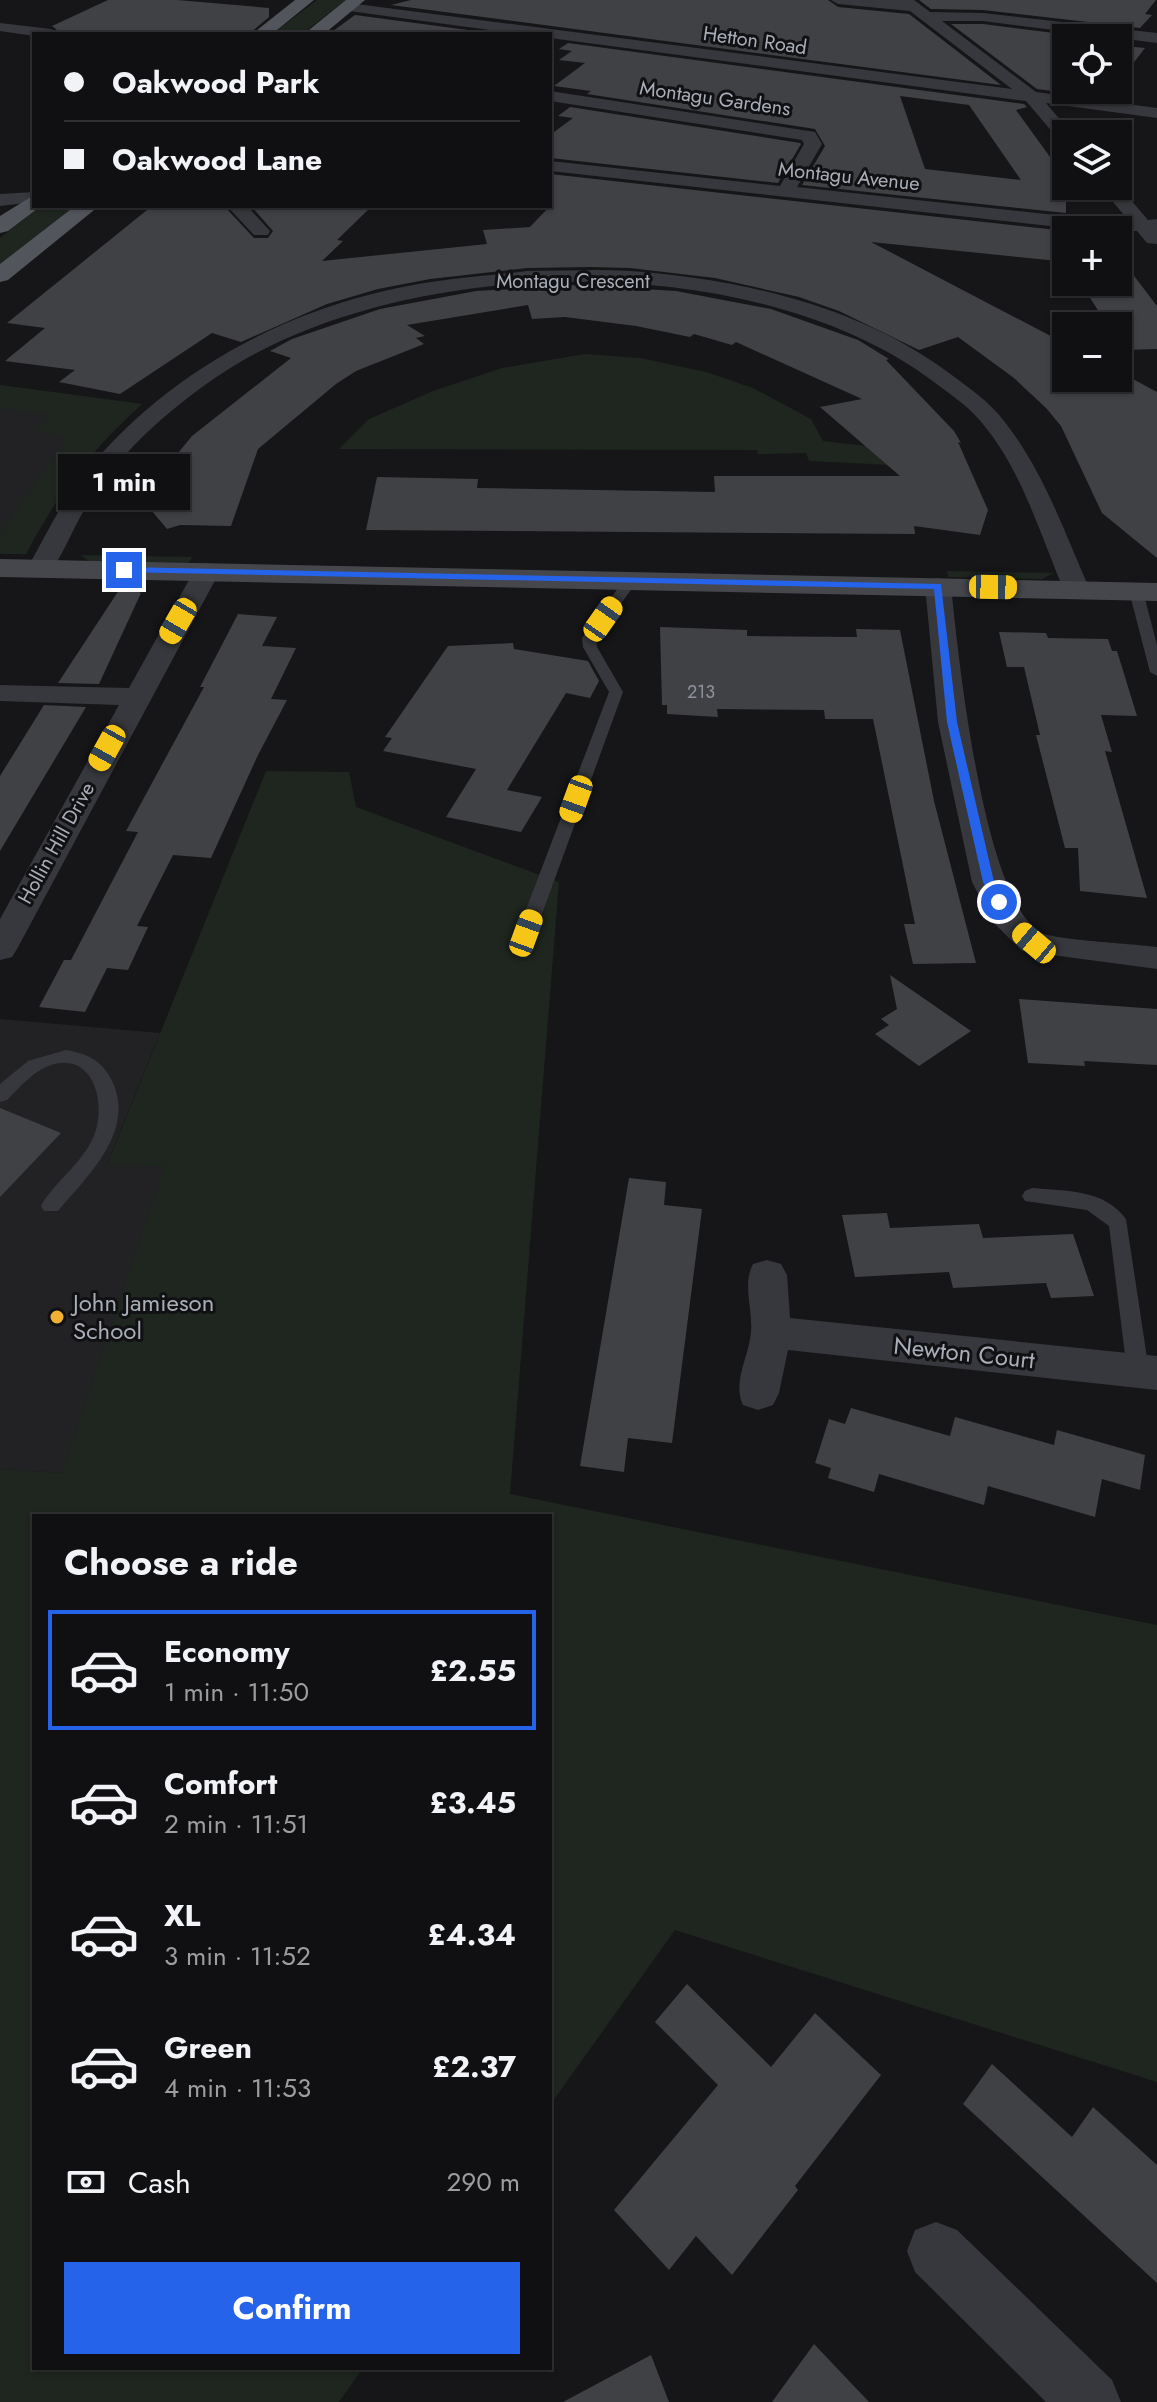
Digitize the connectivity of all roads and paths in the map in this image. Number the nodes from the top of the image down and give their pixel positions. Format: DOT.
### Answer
graph roads {
  1 [pos="305,0"];
  2 [pos="838,0"];
  3 [pos="353,3"];
  4 [pos="916,8"];
  5 [pos="0,27"];
  6 [pos="36,32"];
  7 [pos="264,32"];
  8 [pos="316,32"];
  9 [pos="1157,38"];
  10 [pos="552,96"];
  11 [pos="1031,96"];
  12 [pos="1157,113"];
  13 [pos="1052,121"];
  14 [pos="552,166"];
  15 [pos="786,191"];
  16 [pos="32,199"];
  17 [pos="0,200"];
  18 [pos="1123,200"];
  19 [pos="32,201"];
  20 [pos="85,208"];
  21 [pos="238,208"];
  22 [pos="0,226"];
  23 [pos="1150,226"];
  24 [pos="261,231"];
  25 [pos="1157,243"];
  26 [pos="1,274"];
  27 [pos="0,568"];
  28 [pos="40,569"];
  29 [pos="207,571"];
  30 [pos="631,580"];
  31 [pos="938,586"];
  32 [pos="1076,588"];
  33 [pos="1146,591"];
  34 [pos="1157,672"];
  35 [pos="0,693"];
  36 [pos="135,697"];
  37 [pos="12,901"];
  38 [pos="526,933"];
  39 [pos="0,949"];
  40 [pos="1157,958"];
  41 [pos="0,1095"];
  42 [pos="1032,1196"];
  43 [pos="51,1206"];
  44 [pos="767,1275"];
  45 [pos="771,1332"];
  46 [pos="1147,1372"];
  47 [pos="758,1393"];
  48 [pos="936,2251"];
  49 [pos="1090,2402"];
  1 -- 7 [label="main road"];
  2 -- 4 [label="street"];
  3 -- 8 [label="main road"];
  3 -- 11 [label="street, Hetton Road"];
  4 -- 9 [label="street"];
  4 -- 11 [label="street"];
  5 -- 6 [label="street"];
  10 -- 15 [label="street, Montagu Gardens"];
  11 -- 12 [label="street, Hetton Road"];
  11 -- 13 [label="street"];
  14 -- 15 [label="street, Montagu Avenue"];
  15 -- 23 [label="street, Montagu Avenue"];
  16 -- 17 [label="street"];
  18 -- 23 [label="street"];
  19 -- 22 [label="main road"];
  20 -- 26 [label="main road"];
  21 -- 24 [label="street"];
  23 -- 25 [label="street"];
  27 -- 28 [label="street"];
  28 -- 29 [label="street"];
  28 -- 32 [label="street, Montagu Crescent"];
  29 -- 30 [label="street"];
  29 -- 36 [label="street, Hollin Hill Drive"];
  30 -- 31 [label="street"];
  30 -- 38 [label="lane"];
  31 -- 32 [label="street"];
  31 -- 40 [label="street"];
  32 -- 33 [label="street"];
  33 -- 34 [label="lane"];
  35 -- 36 [label="street"];
  36 -- 37 [label="street, Hollin Hill Drive"];
  37 -- 39 [label="street, Hollin Hill Drive"];
  41 -- 43 [label="lane"];
  42 -- 46 [label="lane"];
  44 -- 45 [label="street"];
  45 -- 46 [label="street, Newton Court"];
  45 -- 47 [label="street"];
  48 -- 49 [label="street"];
}
